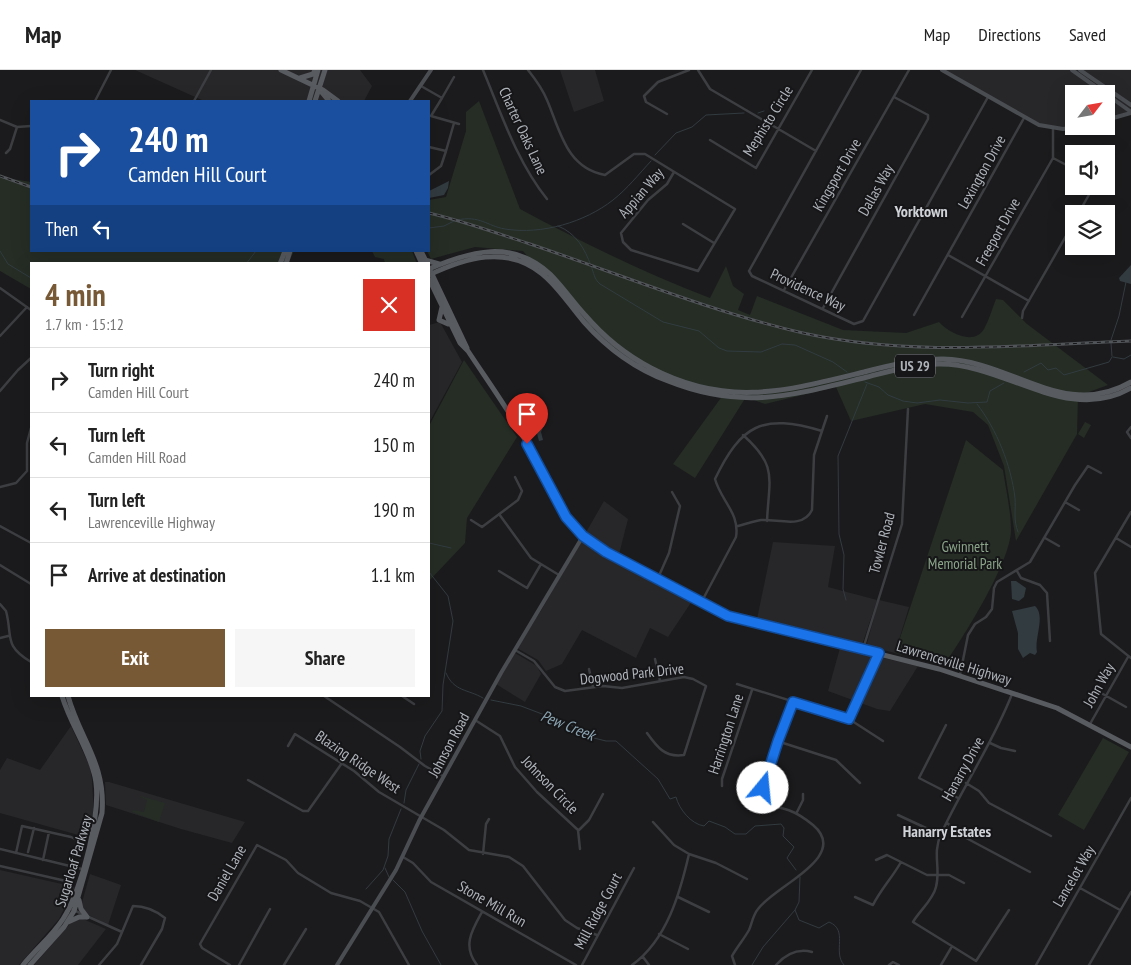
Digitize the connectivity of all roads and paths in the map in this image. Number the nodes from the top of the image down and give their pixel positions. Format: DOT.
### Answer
graph roads {
  1 [pos="111,70"];
  2 [pos="211,70"];
  3 [pos="281,70"];
  4 [pos="316,70"];
  5 [pos="325,70"];
  6 [pos="431,70"];
  7 [pos="483,70"];
  8 [pos="528,70"];
  9 [pos="689,70"];
  10 [pos="698,70"];
  11 [pos="812,70"];
  12 [pos="861,70"];
  13 [pos="909,70"];
  14 [pos="942,70"];
  15 [pos="1072,70"];
  16 [pos="1080,70"];
  17 [pos="454,77"];
  18 [pos="300,78"];
  19 [pos="313,85"];
  20 [pos="419,85"];
  21 [pos="1093,85"];
  22 [pos="319,89"];
  23 [pos="894,97"];
  24 [pos="988,97"];
  25 [pos="442,98"];
  26 [pos="96,100"];
  27 [pos="195,100"];
  28 [pos="309,100"];
  29 [pos="316,100"];
  30 [pos="328,100"];
  31 [pos="336,100"];
  32 [pos="411,100"];
  33 [pos="1115,100"];
  34 [pos="1130,103"];
  35 [pos="1123,106"];
  36 [pos="1131,112"];
  37 [pos="667,114"];
  38 [pos="1120,116"];
  39 [pos="1115,117"];
  40 [pos="1024,118"];
  41 [pos="0,120"];
  42 [pos="454,123"];
  43 [pos="459,124"];
  44 [pos="30,126"];
  45 [pos="17,127"];
  46 [pos="1065,128"];
  47 [pos="778,129"];
  48 [pos="1053,129"];
  49 [pos="710,140"];
  50 [pos="430,147"];
  51 [pos="446,151"];
  52 [pos="816,151"];
  53 [pos="6,153"];
  54 [pos="1053,158"];
  55 [pos="1065,164"];
  56 [pos="674,172"];
  57 [pos="430,174"];
  58 [pos="547,199"];
  59 [pos="683,224"];
  60 [pos="1065,237"];
  61 [pos="715,243"];
  62 [pos="948,255"];
  63 [pos="430,267"];
  64 [pos="441,267"];
  65 [pos="430,269"];
  66 [pos="430,274"];
  67 [pos="986,276"];
  68 [pos="430,277"];
  69 [pos="438,286"];
  70 [pos="0,288"];
  71 [pos="784,290"];
  72 [pos="1028,301"];
  73 [pos="27,306"];
  74 [pos="822,308"];
  75 [pos="30,309"];
  76 [pos="914,315"];
  77 [pos="962,317"];
  78 [pos="1022,318"];
  79 [pos="0,336"];
  80 [pos="468,351"];
  81 [pos="625,355"];
  82 [pos="30,359"];
  83 [pos="1131,382"];
  84 [pos="1131,388"];
  85 [pos="0,391"];
  86 [pos="908,409"];
  87 [pos="827,416"];
  88 [pos="1131,427"];
  89 [pos="822,431"];
  90 [pos="30,432"];
  91 [pos="743,435"];
  92 [pos="1131,438"];
  93 [pos="30,467"];
  94 [pos="1101,474"];
  95 [pos="515,477"];
  96 [pos="0,487"];
  97 [pos="672,492"];
  98 [pos="1065,502"];
  99 [pos="1079,510"];
  100 [pos="1131,512"];
  101 [pos="499,514"];
  102 [pos="471,520"];
  103 [pos="767,521"];
  104 [pos="0,526"];
  105 [pos="738,526"];
  106 [pos="583,536"];
  107 [pos="1045,538"];
  108 [pos="1116,538"];
  109 [pos="30,543"];
  110 [pos="1059,546"];
  111 [pos="1131,547"];
  112 [pos="541,564"];
  113 [pos="0,565"];
  114 [pos="499,571"];
  115 [pos="1017,571"];
  116 [pos="560,575"];
  117 [pos="658,579"];
  118 [pos="30,583"];
  119 [pos="702,602"];
  120 [pos="0,604"];
  121 [pos="8,636"];
  122 [pos="0,638"];
  123 [pos="1050,641"];
  124 [pos="514,650"];
  125 [pos="863,650"];
  126 [pos="879,653"];
  127 [pos="1129,658"];
  128 [pos="655,659"];
  129 [pos="30,661"];
  130 [pos="589,669"];
  131 [pos="960,677"];
  132 [pos="660,681"];
  133 [pos="737,684"];
  134 [pos="593,687"];
  135 [pos="1094,689"];
  136 [pos="752,690"];
  137 [pos="1012,694"];
  138 [pos="1106,696"];
  139 [pos="62,697"];
  140 [pos="68,697"];
  141 [pos="326,697"];
  142 [pos="404,697"];
  143 [pos="793,702"];
  144 [pos="414,704"];
  145 [pos="1126,707"];
  146 [pos="849,719"];
  147 [pos="474,720"];
  148 [pos="1090,724"];
  149 [pos="946,725"];
  150 [pos="647,733"];
  151 [pos="778,741"];
  152 [pos="883,741"];
  153 [pos="990,742"];
  154 [pos="288,746"];
  155 [pos="1131,747"];
  156 [pos="1015,751"];
  157 [pos="342,763"];
  158 [pos="445,776"];
  159 [pos="248,780"];
  160 [pos="860,782"];
  161 [pos="966,783"];
  162 [pos="722,786"];
  163 [pos="603,794"];
  164 [pos="804,794"];
  165 [pos="958,798"];
  166 [pos="1131,798"];
  167 [pos="797,812"];
  168 [pos="898,815"];
  169 [pos="421,817"];
  170 [pos="489,819"];
  171 [pos="653,822"];
  172 [pos="947,823"];
  173 [pos="34,828"];
  174 [pos="578,830"];
  175 [pos="49,832"];
  176 [pos="940,835"];
  177 [pos="1051,836"];
  178 [pos="0,849"];
  179 [pos="580,849"];
  180 [pos="28,852"];
  181 [pos="16,853"];
  182 [pos="483,854"];
  183 [pos="690,854"];
  184 [pos="403,857"];
  185 [pos="43,860"];
  186 [pos="876,860"];
  187 [pos="901,862"];
  188 [pos="0,866"];
  189 [pos="71,866"];
  190 [pos="634,868"];
  191 [pos="82,869"];
  192 [pos="1030,872"];
  193 [pos="937,875"];
  194 [pos="747,879"];
  195 [pos="964,883"];
  196 [pos="1080,888"];
  197 [pos="1131,892"];
  198 [pos="678,897"];
  199 [pos="855,897"];
  200 [pos="79,898"];
  201 [pos="372,908"];
  202 [pos="270,909"];
  203 [pos="72,910"];
  204 [pos="1009,910"];
  205 [pos="1120,910"];
  206 [pos="483,911"];
  207 [pos="709,912"];
  208 [pos="87,917"];
  209 [pos="67,922"];
  210 [pos="306,929"];
  211 [pos="122,932"];
  212 [pos="659,934"];
  213 [pos="597,935"];
  214 [pos="952,948"];
  215 [pos="688,949"];
  216 [pos="812,952"];
  217 [pos="643,957"];
  218 [pos="733,964"];
  219 [pos="890,964"];
  220 [pos="23,965"];
  221 [pos="30,965"];
  222 [pos="99,965"];
  223 [pos="141,965"];
  224 [pos="230,965"];
  225 [pos="239,965"];
  226 [pos="284,965"];
  227 [pos="337,965"];
  228 [pos="409,965"];
  229 [pos="476,965"];
  230 [pos="576,965"];
  231 [pos="582,965"];
  232 [pos="632,965"];
  233 [pos="649,965"];
  234 [pos="776,965"];
  235 [pos="899,965"];
  236 [pos="941,965"];
  237 [pos="1036,965"];
  238 [pos="1089,965"];
  1 -- 26 [label="street"];
  2 -- 27 [label="street"];
  3 -- 18 [label="main road"];
  4 -- 18 [label="main road"];
  4 -- 19 [label="main road"];
  5 -- 22 [label="main road"];
  6 -- 20 [label="street"];
  7 -- 58 [label="street, Charter Oaks Lane"];
  8 -- 56 [label="street, Appian Way"];
  9 -- 37 [label="street"];
  10 -- 47 [label="street"];
  11 -- 47 [label="street, Mephisto Circle"];
  12 -- 52 [label="street, Providence Way"];
  13 -- 23 [label="street, Kingsport Drive"];
  14 -- 24 [label="street"];
  15 -- 21 [label="street"];
  16 -- 34 [label="street"];
  17 -- 25 [label="street"];
  18 -- 19 [label="main road"];
  19 -- 22 [label="main road"];
  19 -- 28 [label="main road"];
  20 -- 25 [label="street"];
  20 -- 32 [label="street"];
  22 -- 29 [label="main road"];
  22 -- 30 [label="main road"];
  22 -- 31 [label="main road"];
  23 -- 71 [label="street, Kingsport Drive"];
  23 -- 74 [label="street, Dallas Way"];
  24 -- 40 [label="street"];
  24 -- 74 [label="street, Providence Way"];
  25 -- 42 [label="street"];
  33 -- 35 [label="street"];
  35 -- 36 [label="street"];
  35 -- 38 [label="street"];
  36 -- 38 [label="street"];
  38 -- 39 [label="street"];
  40 -- 48 [label="street"];
  40 -- 62 [label="street, Lexington Drive"];
  41 -- 45 [label="street"];
  42 -- 43 [label="street"];
  42 -- 51 [label="street"];
  44 -- 45 [label="street"];
  45 -- 53 [label="street"];
  46 -- 48 [label="street"];
  47 -- 49 [label="street, Mephisto Circle"];
  47 -- 52 [label="street"];
  48 -- 54 [label="street"];
  50 -- 51 [label="street"];
  51 -- 57 [label="street"];
  52 -- 71 [label="street, Providence Way"];
  54 -- 55 [label="street"];
  54 -- 67 [label="street, Freeport Drive"];
  56 -- 61 [label="street, Appian Way"];
  56 -- 61 [label="street, Appian Way"];
  59 -- 61 [label="street"];
  60 -- 72 [label="street"];
  62 -- 67 [label="street"];
  62 -- 76 [label="street, Lexington Drive"];
  63 -- 64 [label="main road"];
  64 -- 65 [label="main road, US 29"];
  64 -- 69 [label="main road"];
  64 -- 81 [label="main road, US 29"];
  66 -- 69 [label="main road, Lawrenceville Highway"];
  67 -- 72 [label="street"];
  67 -- 77 [label="street, Freeport Drive"];
  68 -- 80 [label="main road, Lawrenceville Highway"];
  69 -- 80 [label="main road, Lawrenceville Highway"];
  70 -- 73 [label="street"];
  71 -- 74 [label="street, Providence Way"];
  72 -- 78 [label="street"];
  73 -- 75 [label="street"];
  73 -- 79 [label="street"];
  80 -- 106 [label="main road, Lawrenceville Highway"];
  81 -- 83 [label="main road, US 29"];
  81 -- 84 [label="main road, US 29"];
  82 -- 85 [label="street"];
  86 -- 125 [label="street, Towler Road"];
  87 -- 89 [label="street"];
  88 -- 92 [label="street"];
  89 -- 91 [label="street"];
  89 -- 103 [label="street"];
  90 -- 93 [label="street"];
  91 -- 103 [label="street"];
  91 -- 105 [label="street"];
  93 -- 96 [label="street"];
  94 -- 98 [label="street"];
  95 -- 101 [label="street"];
  97 -- 117 [label="street"];
  98 -- 99 [label="street"];
  98 -- 107 [label="street"];
  100 -- 108 [label="street"];
  101 -- 102 [label="street"];
  101 -- 112 [label="street"];
  103 -- 105 [label="street"];
  104 -- 109 [label="street"];
  105 -- 119 [label="street"];
  106 -- 116 [label="street, Johnson Road"];
  106 -- 117 [label="main road, Lawrenceville Highway"];
  107 -- 110 [label="street"];
  107 -- 115 [label="street"];
  108 -- 111 [label="street"];
  108 -- 127 [label="street"];
  112 -- 114 [label="street"];
  112 -- 116 [label="street"];
  113 -- 118 [label="street"];
  115 -- 123 [label="street"];
  115 -- 131 [label="street"];
  116 -- 124 [label="street, Johnson Road"];
  117 -- 119 [label="main road, Lawrenceville Highway"];
  119 -- 125 [label="main road, Lawrenceville Highway"];
  120 -- 121 [label="street"];
  121 -- 122 [label="street"];
  121 -- 129 [label="street"];
  124 -- 134 [label="street, Dogwood Park Drive"];
  124 -- 147 [label="street, Johnson Road"];
  125 -- 126 [label="main road, Lawrenceville Highway"];
  126 -- 131 [label="main road, Lawrenceville Highway"];
  126 -- 146 [label="street"];
  127 -- 138 [label="street, John Way"];
  128 -- 132 [label="street"];
  130 -- 134 [label="street"];
  131 -- 137 [label="main road, Lawrenceville Highway"];
  132 -- 134 [label="street, Dogwood Park Drive"];
  132 -- 150 [label="street, Dogwood Park Drive"];
  133 -- 136 [label="street"];
  135 -- 138 [label="street"];
  136 -- 143 [label="street"];
  136 -- 162 [label="street, Harrington Lane"];
  137 -- 148 [label="main road, Lawrenceville Highway"];
  137 -- 153 [label="street, Hanarry Drive"];
  138 -- 145 [label="street"];
  138 -- 148 [label="street, John Way"];
  139 -- 191 [label="main road, Sugarloaf Parkway"];
  140 -- 200 [label="main road, Sugarloaf Parkway"];
  141 -- 158 [label="street"];
  142 -- 144 [label="street"];
  143 -- 146 [label="street"];
  143 -- 151 [label="street"];
  146 -- 152 [label="street"];
  147 -- 158 [label="street, Johnson Road"];
  147 -- 174 [label="street, Johnson Circle"];
  148 -- 155 [label="main road, Lawrenceville Highway"];
  149 -- 165 [label="street"];
  151 -- 160 [label="street"];
  151 -- 167 [label="street"];
  153 -- 156 [label="street"];
  153 -- 161 [label="street, Hanarry Drive"];
  154 -- 157 [label="street, Blazing Ridge West"];
  157 -- 159 [label="street"];
  157 -- 169 [label="street, Blazing Ridge West"];
  158 -- 169 [label="street, Johnson Road"];
  161 -- 165 [label="street, Hanarry Drive"];
  161 -- 177 [label="street"];
  163 -- 174 [label="street"];
  164 -- 167 [label="street"];
  165 -- 172 [label="street, Hanarry Drive"];
  166 -- 196 [label="street, Lancelot Way"];
  167 -- 218 [label="street"];
  168 -- 176 [label="street"];
  169 -- 182 [label="street, Blazing Ridge West"];
  169 -- 184 [label="street, Johnson Road"];
  170 -- 182 [label="street"];
  171 -- 183 [label="street"];
  172 -- 176 [label="street, Hanarry Drive"];
  172 -- 192 [label="street"];
  173 -- 175 [label="street"];
  173 -- 180 [label="street"];
  173 -- 181 [label="street"];
  174 -- 179 [label="street, Johnson Circle"];
  175 -- 185 [label="street"];
  175 -- 189 [label="street"];
  176 -- 193 [label="street, Hanarry Drive"];
  178 -- 181 [label="street"];
  181 -- 185 [label="street"];
  182 -- 213 [label="street, Blazing Ridge West"];
  183 -- 194 [label="street"];
  183 -- 198 [label="street"];
  184 -- 201 [label="street, Johnson Road"];
  184 -- 206 [label="street, Stone Mill Run"];
  185 -- 189 [label="street"];
  186 -- 187 [label="street"];
  187 -- 193 [label="street"];
  187 -- 199 [label="street"];
  188 -- 189 [label="street"];
  189 -- 191 [label="street"];
  190 -- 213 [label="street, Mill Ridge Court"];
  191 -- 203 [label="main road, Sugarloaf Parkway"];
  193 -- 195 [label="street"];
  193 -- 214 [label="street, Hanarry Drive"];
  196 -- 205 [label="street"];
  196 -- 237 [label="street, Lancelot Way"];
  197 -- 205 [label="street"];
  198 -- 207 [label="street"];
  198 -- 212 [label="street"];
  200 -- 203 [label="main road, Sugarloaf Parkway"];
  200 -- 208 [label="main road"];
  201 -- 224 [label="street, Daniel Lane"];
  201 -- 227 [label="street, Johnson Road"];
  201 -- 228 [label="street"];
  202 -- 225 [label="street"];
  203 -- 208 [label="street"];
  203 -- 209 [label="main road, Sugarloaf Parkway"];
  203 -- 220 [label="main road, Sugarloaf Parkway"];
  204 -- 214 [label="street, Hanarry Drive"];
  205 -- 238 [label="street"];
  206 -- 229 [label="street"];
  206 -- 230 [label="street, Stone Mill Run"];
  208 -- 209 [label="main road"];
  208 -- 211 [label="street"];
  209 -- 221 [label="main road, Sugarloaf Parkway"];
  210 -- 226 [label="street"];
  211 -- 222 [label="street"];
  211 -- 223 [label="street"];
  212 -- 215 [label="street"];
  212 -- 217 [label="street"];
  213 -- 231 [label="street, Mill Ridge Court"];
  214 -- 236 [label="street"];
  216 -- 234 [label="street"];
  217 -- 232 [label="street"];
  217 -- 233 [label="street"];
  219 -- 235 [label="street"];
}
